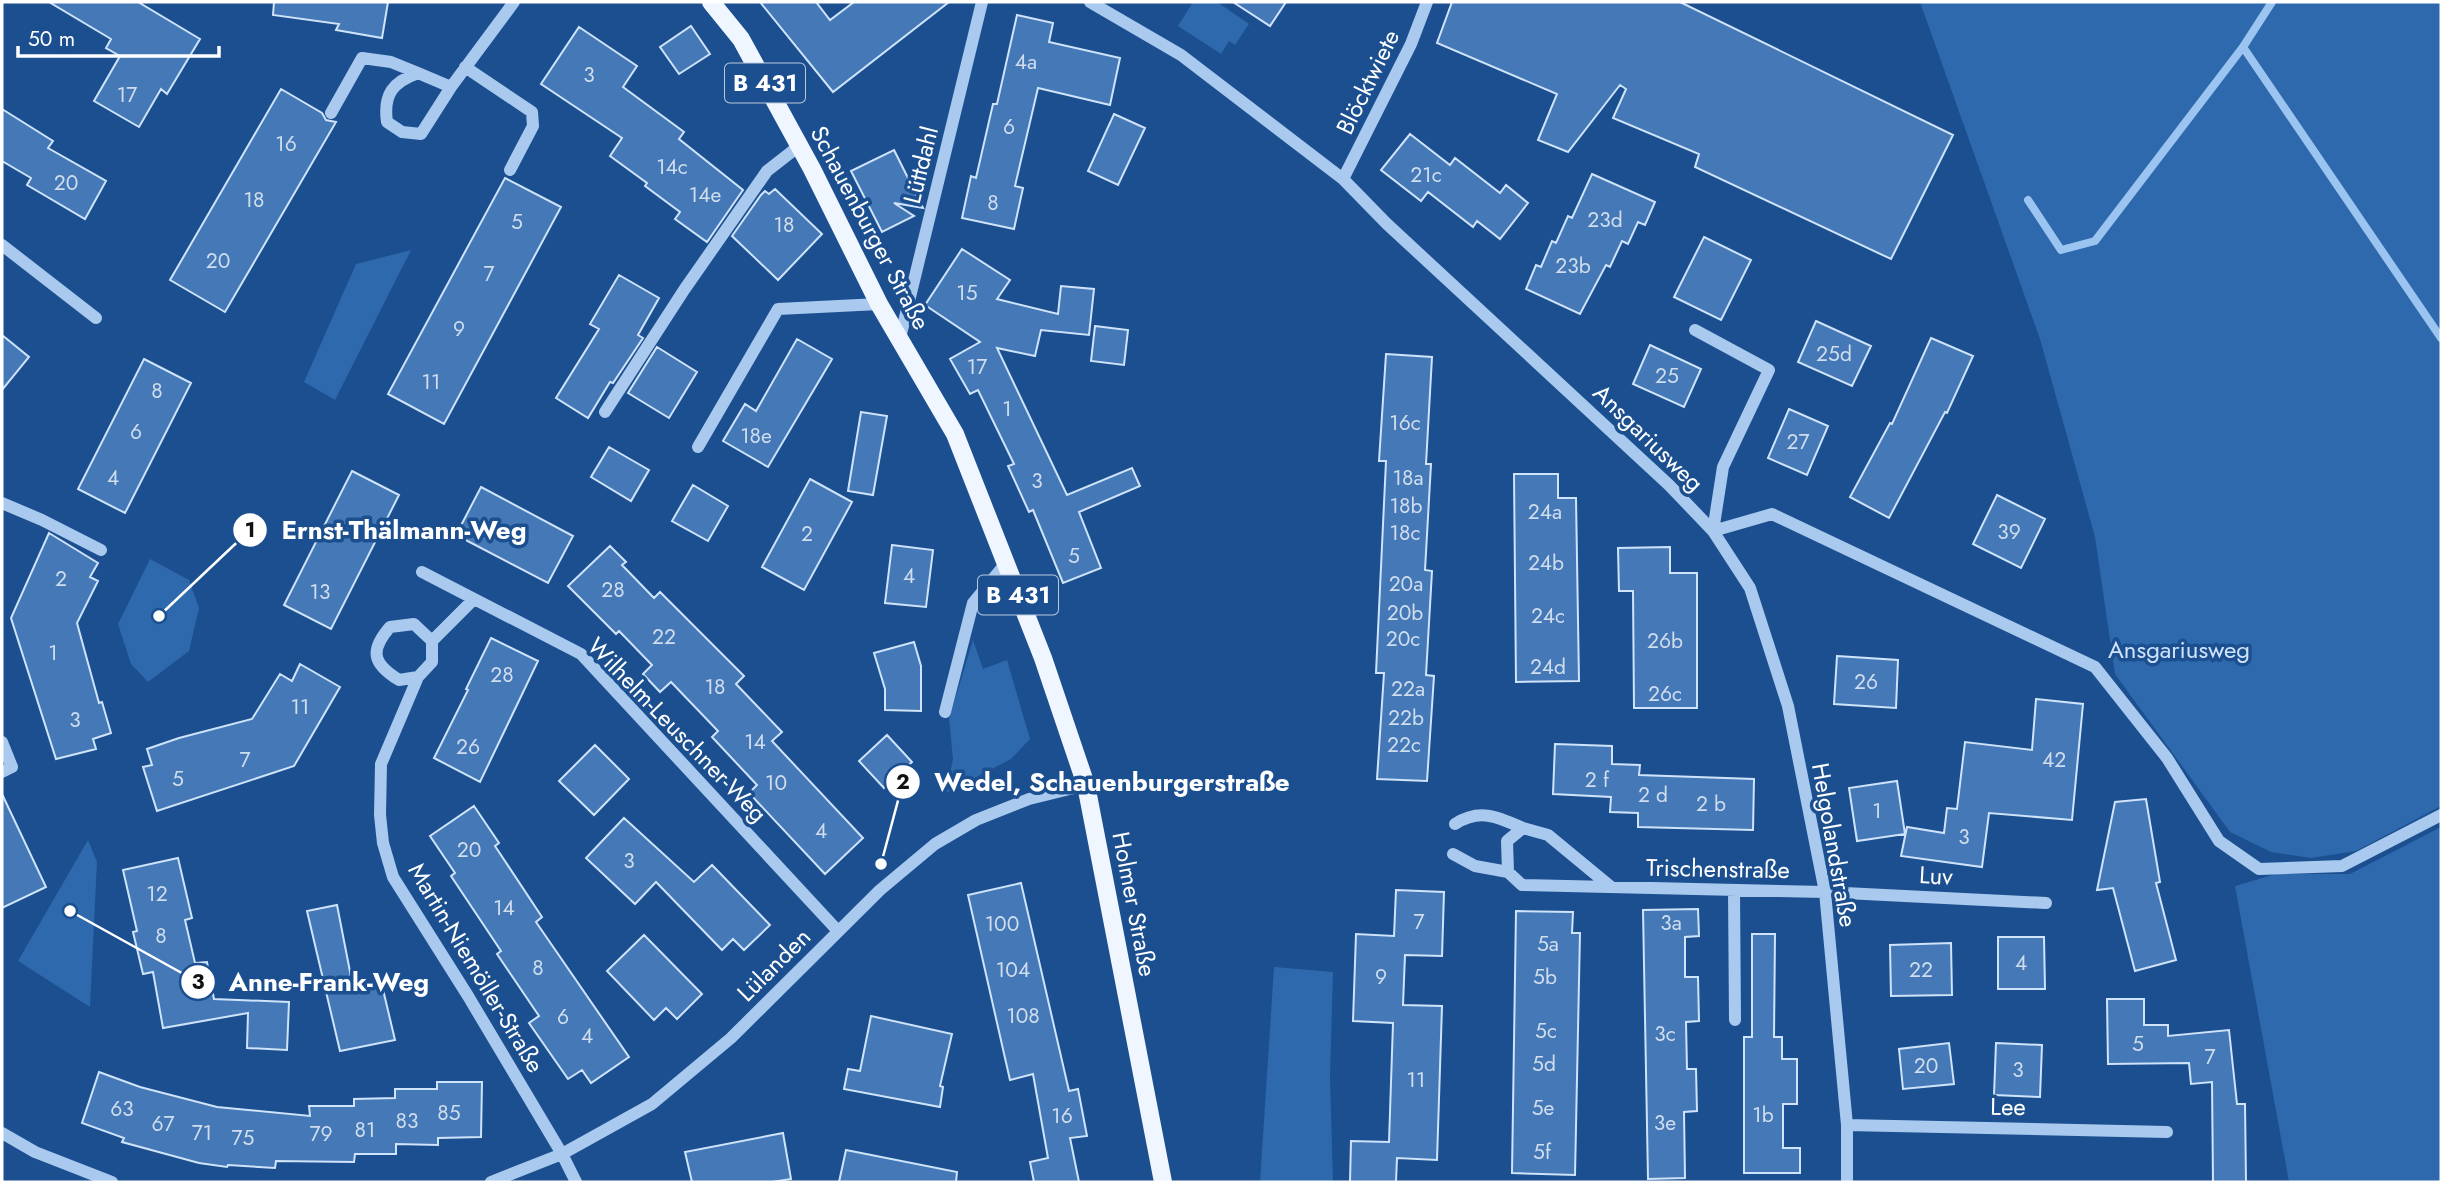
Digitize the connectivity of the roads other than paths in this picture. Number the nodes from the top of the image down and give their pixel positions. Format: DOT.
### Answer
graph roads {
  1 [pos="513,2"];
  2 [pos="711,2"];
  3 [pos="982,2"];
  4 [pos="1090,2"];
  5 [pos="1427,2"];
  6 [pos="465,67"];
  7 [pos="418,73"];
  8 [pos="451,87"];
  9 [pos="331,113"];
  10 [pos="799,146"];
  11 [pos="510,170"];
  12 [pos="1343,179"];
  13 [pos="2,244"];
  14 [pos="879,304"];
  15 [pos="96,318"];
  16 [pos="1695,330"];
  17 [pos="900,338"];
  18 [pos="940,408"];
  19 [pos="605,412"];
  20 [pos="698,447"];
  21 [pos="2,503"];
  22 [pos="1713,531"];
  23 [pos="101,551"];
  24 [pos="1006,563"];
  25 [pos="422,572"];
  26 [pos="474,599"];
  27 [pos="432,641"];
  28 [pos="418,677"];
  29 [pos="946,712"];
  30 [pos="2,742"];
  31 [pos="7,770"];
  32 [pos="1086,785"];
  33 [pos="2441,815"];
  34 [pos="1455,824"];
  35 [pos="1523,828"];
  36 [pos="1453,854"];
  37 [pos="1508,872"];
  38 [pos="1611,887"];
  39 [pos="1734,890"];
  40 [pos="1825,892"];
  41 [pos="2046,903"];
  42 [pos="838,932"];
  43 [pos="1735,1020"];
  44 [pos="1847,1125"];
  45 [pos="2167,1132"];
  46 [pos="2,1133"];
  47 [pos="562,1153"];
  48 [pos="87,1178"];
  49 [pos="112,1182"];
  50 [pos="491,1182"];
  51 [pos="576,1182"];
  52 [pos="1163,1182"];
  53 [pos="1847,1182"];
  1 -- 6 [label="street"];
  2 -- 10 [label="main road, Schauenburger Straße / B 431"];
  3 -- 17 [label="street, Lüttdahl"];
  4 -- 12 [label="street, Ansgariusweg"];
  5 -- 12 [label="street, Blöcktwiete"];
  6 -- 8 [label="street"];
  6 -- 11 [label="street"];
  7 -- 8 [label="street"];
  7 -- 8 [label="street"];
  7 -- 9 [label="street"];
  10 -- 14 [label="main road, Schauenburger Straße / B 431"];
  10 -- 19 [label="street"];
  12 -- 22 [label="street, Ansgariusweg"];
  13 -- 15 [label="street"];
  14 -- 17 [label="main road, Schauenburger Straße / B 431"];
  14 -- 20 [label="street"];
  16 -- 22 [label="street"];
  17 -- 18 [label="main road, Schauenburger Straße / B 431"];
  18 -- 24 [label="main road, Holmer Straße / B 431"];
  21 -- 23 [label="street"];
  22 -- 33 [label="street"];
  22 -- 40 [label="street, Helgolandstraße"];
  24 -- 29 [label="street"];
  24 -- 32 [label="main road, Holmer Straße / B 431"];
  25 -- 26 [label="street, Wilhelm-Leuschner-Weg"];
  26 -- 27 [label="street, Martin-Niemöller-Straße"];
  26 -- 42 [label="street, Wilhelm-Leuschner-Weg"];
  27 -- 28 [label="street, Martin-Niemöller-Straße"];
  27 -- 28 [label="street"];
  28 -- 47 [label="street, Martin-Niemöller-Straße"];
  30 -- 31 [label="street"];
  32 -- 42 [label="street, Lülanden"];
  32 -- 52 [label="main road, Holmer Straße / B 431"];
  34 -- 35 [label="street, Trischenstraße"];
  35 -- 37 [label="street"];
  35 -- 38 [label="street, Trischenstraße"];
  36 -- 37 [label="street, Trischenstraße"];
  37 -- 38 [label="street, Trischenstraße"];
  38 -- 39 [label="street, Trischenstraße"];
  39 -- 40 [label="street, Trischenstraße"];
  39 -- 43 [label="street"];
  40 -- 41 [label="street, Luv"];
  40 -- 44 [label="street, Helgolandstraße"];
  42 -- 47 [label="street, Lülanden"];
  44 -- 45 [label="street, Lee"];
  44 -- 53 [label="street, Helgolandstraße"];
  46 -- 48 [label="street"];
  47 -- 50 [label="street, Lülanden"];
  47 -- 51 [label="street, Martin-Niemöller-Straße"];
  48 -- 49 [label="street"];
}
